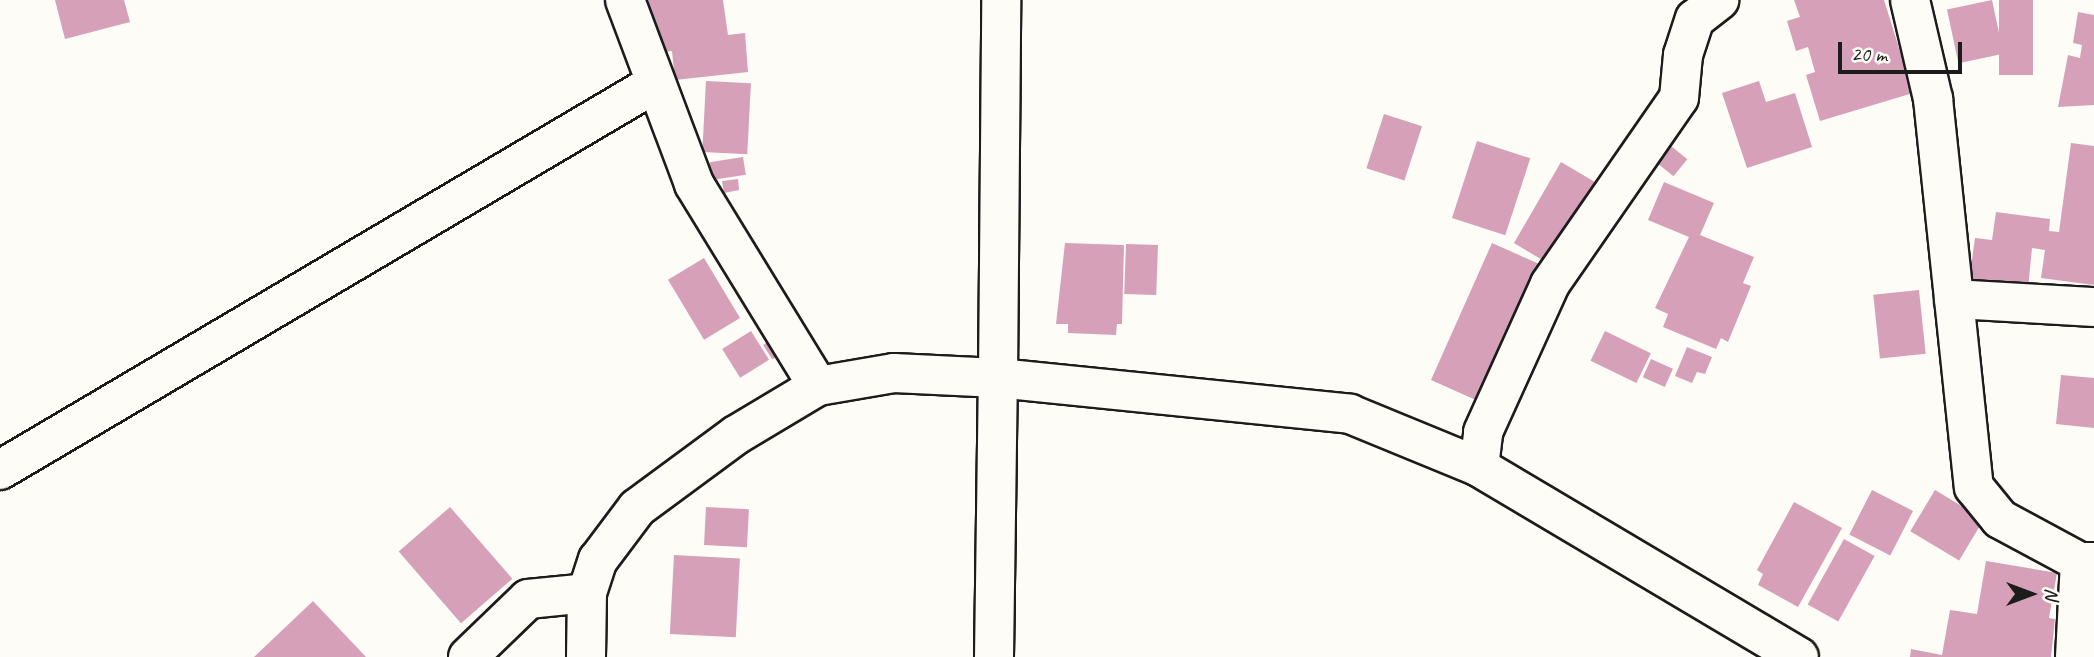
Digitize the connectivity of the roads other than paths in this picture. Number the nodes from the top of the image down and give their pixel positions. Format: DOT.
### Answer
graph roads {
  1 [pos="625,0"];
  2 [pos="1001,0"];
  3 [pos="1719,0"];
  4 [pos="1910,0"];
  5 [pos="654,84"];
  6 [pos="1954,299"];
  7 [pos="2094,307"];
  8 [pos="998,378"];
  9 [pos="818,386"];
  10 [pos="1479,467"];
  11 [pos="0,470"];
  12 [pos="2087,562"];
  13 [pos="587,593"];
  14 [pos="467,657"];
  15 [pos="586,657"];
  16 [pos="995,657"];
  17 [pos="1799,657"];
  18 [pos="2075,657"];
  1 -- 5 [label="street"];
  2 -- 8 [label="street"];
  3 -- 10 [label="street"];
  4 -- 6 [label="street"];
  5 -- 9 [label="street"];
  5 -- 11 [label="street"];
  6 -- 7 [label="street"];
  6 -- 12 [label="street"];
  8 -- 9 [label="street"];
  8 -- 10 [label="street"];
  8 -- 16 [label="street"];
  9 -- 13 [label="street"];
  10 -- 17 [label="street"];
  12 -- 18 [label="street"];
  13 -- 14 [label="street"];
  13 -- 15 [label="street"];
}
